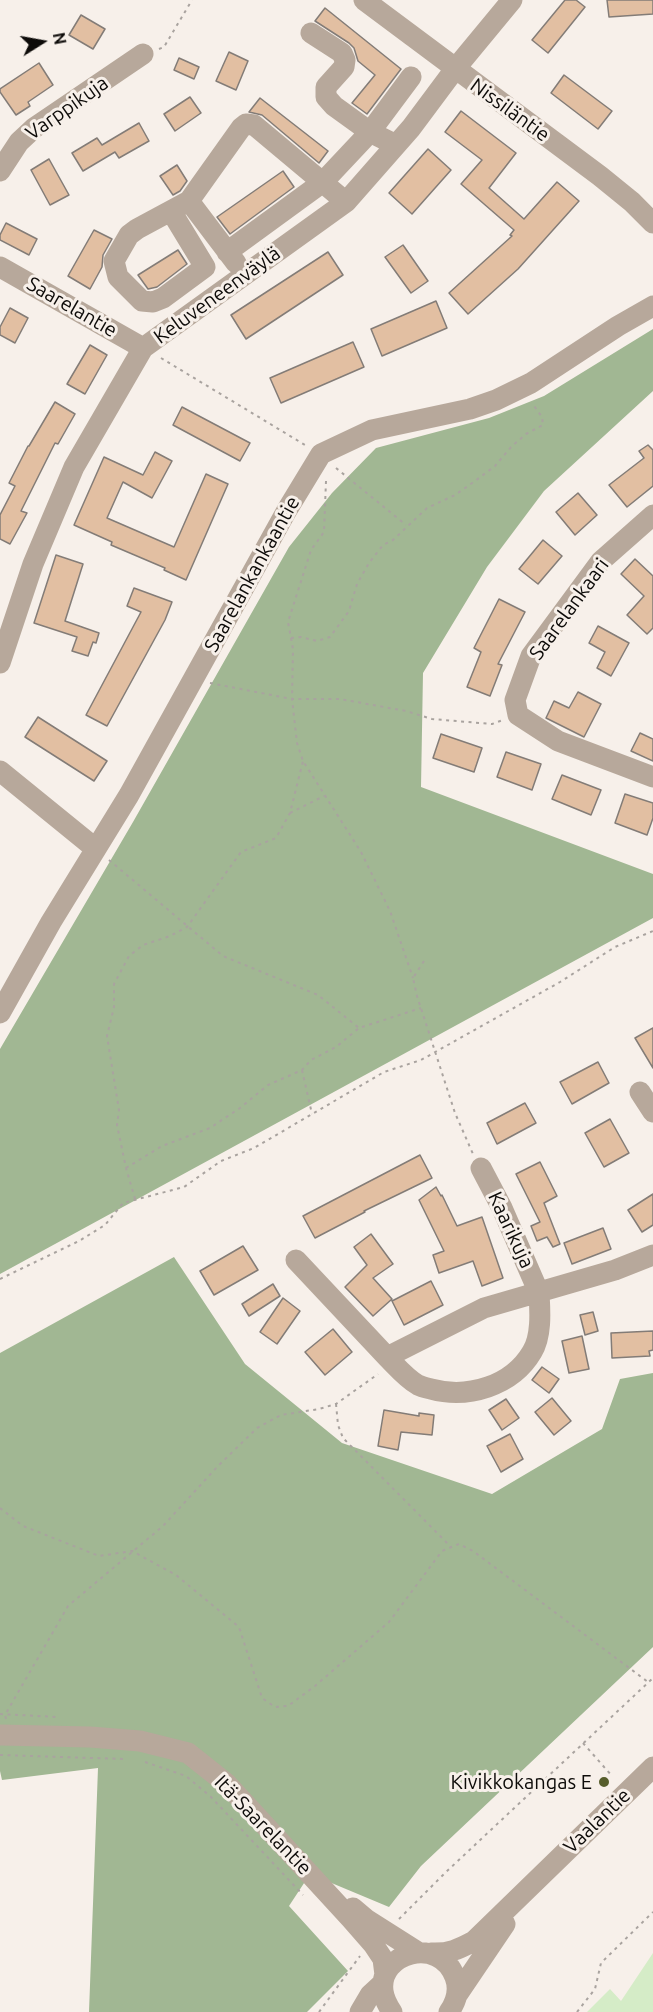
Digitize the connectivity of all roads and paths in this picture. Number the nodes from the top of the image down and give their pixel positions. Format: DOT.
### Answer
graph roads {
  1 [pos="192,0"];
  2 [pos="364,0"];
  3 [pos="512,0"];
  4 [pos="311,33"];
  5 [pos="143,54"];
  6 [pos="454,69"];
  7 [pos="411,77"];
  8 [pos="370,132"];
  9 [pos="396,145"];
  10 [pos="0,171"];
  11 [pos="323,182"];
  12 [pos="346,202"];
  13 [pos="180,206"];
  14 [pos="653,223"];
  15 [pos="227,252"];
  16 [pos="0,267"];
  17 [pos="205,267"];
  18 [pos="244,275"];
  19 [pos="221,292"];
  20 [pos="163,298"];
  21 [pos="653,306"];
  22 [pos="179,321"];
  23 [pos="143,348"];
  24 [pos="522,388"];
  25 [pos="321,454"];
  26 [pos="653,515"];
  27 [pos="406,526"];
  28 [pos="291,638"];
  29 [pos="0,663"];
  30 [pos="193,680"];
  31 [pos="292,699"];
  32 [pos="518,715"];
  33 [pos="303,761"];
  34 [pos="0,771"];
  35 [pos="653,777"];
  36 [pos="324,796"];
  37 [pos="290,813"];
  38 [pos="96,849"];
  39 [pos="187,927"];
  40 [pos="653,931"];
  41 [pos="424,961"];
  42 [pos="413,978"];
  43 [pos="421,1008"];
  44 [pos="0,1013"];
  45 [pos="359,1028"];
  46 [pos="435,1052"];
  47 [pos="303,1070"];
  48 [pos="640,1092"];
  49 [pos="653,1112"];
  50 [pos="312,1114"];
  51 [pos="126,1168"];
  52 [pos="481,1168"];
  53 [pos="135,1200"];
  54 [pos="653,1255"];
  55 [pos="296,1260"];
  56 [pos="0,1279"];
  57 [pos="539,1293"];
  58 [pos="392,1362"];
  59 [pos="336,1404"];
  60 [pos="0,1508"];
  61 [pos="451,1547"];
  62 [pos="132,1551"];
  63 [pos="653,1678"];
  64 [pos="648,1682"];
  65 [pos="0,1714"];
  66 [pos="5,1715"];
  67 [pos="62,1717"];
  68 [pos="0,1735"];
  69 [pos="583,1743"];
  70 [pos="0,1755"];
  71 [pos="126,1759"];
  72 [pos="138,1759"];
  73 [pos="653,1767"];
  74 [pos="612,1776"];
  75 [pos="541,1876"];
  76 [pos="311,1889"];
  77 [pos="653,1912"];
  78 [pos="380,1938"];
  79 [pos="425,1952"];
  80 [pos="384,1979"];
  81 [pos="454,2006"];
  82 [pos="319,2012"];
  83 [pos="360,2012"];
  84 [pos="392,2012"];
  85 [pos="577,2012"];
  1 -- 5 [label="path"];
  2 -- 6 [label="street, Nissiläntie"];
  3 -- 6 [label="street, Keluveneenväylä"];
  4 -- 8 [label="street"];
  5 -- 10 [label="street, Varppikuja"];
  6 -- 9 [label="street, Keluveneenväylä"];
  6 -- 14 [label="street, Nissiläntie"];
  7 -- 8 [label="street"];
  8 -- 9 [label="street"];
  8 -- 11 [label="street"];
  9 -- 12 [label="street, Keluveneenväylä"];
  11 -- 12 [label="street"];
  11 -- 13 [label="street"];
  11 -- 15 [label="street"];
  12 -- 18 [label="street, Keluveneenväylä"];
  13 -- 15 [label="street"];
  13 -- 17 [label="street"];
  13 -- 20 [label="street"];
  15 -- 18 [label="street"];
  16 -- 23 [label="street, Saarelantie"];
  17 -- 19 [label="street"];
  17 -- 20 [label="street"];
  18 -- 19 [label="street, Keluveneenväylä"];
  19 -- 22 [label="street, Keluveneenväylä"];
  20 -- 22 [label="street"];
  21 -- 24 [label="street"];
  22 -- 23 [label="street, Keluveneenväylä"];
  23 -- 25 [label="path"];
  23 -- 29 [label="street, Keluveneenväylä"];
  24 -- 25 [label="street"];
  24 -- 27 [label="path"];
  25 -- 27 [label="path"];
  25 -- 28 [label="path"];
  25 -- 30 [label="street, Saarelankankaantie"];
  26 -- 32 [label="street, Saarelankaari"];
  27 -- 28 [label="path"];
  28 -- 31 [label="path"];
  30 -- 31 [label="path"];
  30 -- 38 [label="street, Saarelankankaantie"];
  31 -- 32 [label="path"];
  31 -- 33 [label="path"];
  32 -- 35 [label="street"];
  33 -- 36 [label="path"];
  33 -- 37 [label="path"];
  34 -- 38 [label="street"];
  36 -- 37 [label="path"];
  36 -- 42 [label="path"];
  37 -- 39 [label="path"];
  38 -- 39 [label="path"];
  38 -- 44 [label="street, Saarelankankaantie"];
  39 -- 45 [label="path"];
  39 -- 51 [label="path"];
  40 -- 46 [label="path"];
  41 -- 42 [label="path"];
  42 -- 43 [label="path"];
  43 -- 45 [label="path"];
  43 -- 46 [label="path"];
  45 -- 47 [label="path"];
  46 -- 50 [label="path"];
  46 -- 52 [label="path"];
  47 -- 50 [label="path"];
  47 -- 51 [label="path"];
  48 -- 49 [label="street"];
  50 -- 53 [label="path"];
  51 -- 53 [label="path"];
  52 -- 57 [label="street, Kaarikuja"];
  53 -- 56 [label="path"];
  54 -- 57 [label="street"];
  55 -- 58 [label="street"];
  57 -- 58 [label="street"];
  57 -- 58 [label="street"];
  58 -- 59 [label="path"];
  59 -- 61 [label="path"];
  59 -- 62 [label="path"];
  60 -- 62 [label="path"];
  61 -- 62 [label="path"];
  61 -- 64 [label="path"];
  62 -- 66 [label="path"];
  63 -- 64 [label="path"];
  64 -- 69 [label="path"];
  65 -- 66 [label="path"];
  66 -- 67 [label="path"];
  68 -- 76 [label="street, Itä-Saarelantie"];
  69 -- 74 [label="path"];
  69 -- 78 [label="path"];
  70 -- 71 [label="path"];
  72 -- 76 [label="path"];
  73 -- 75 [label="street, Vaalantie"];
  75 -- 79 [label="street, Vaalantie"];
  75 -- 81 [label="street, Vaalantie"];
  76 -- 78 [label="street, Itä-Saarelantie"];
  77 -- 85 [label="path"];
  78 -- 79 [label="street, Itä-Saarelantie"];
  78 -- 80 [label="street, Itä-Saarelantie"];
  78 -- 82 [label="path"];
  79 -- 80 [label="street, Vaalantie"];
  79 -- 81 [label="street, Itä-Saarelantie"];
  80 -- 83 [label="street"];
  80 -- 84 [label="street, Itä-Saarelantie"];
}
